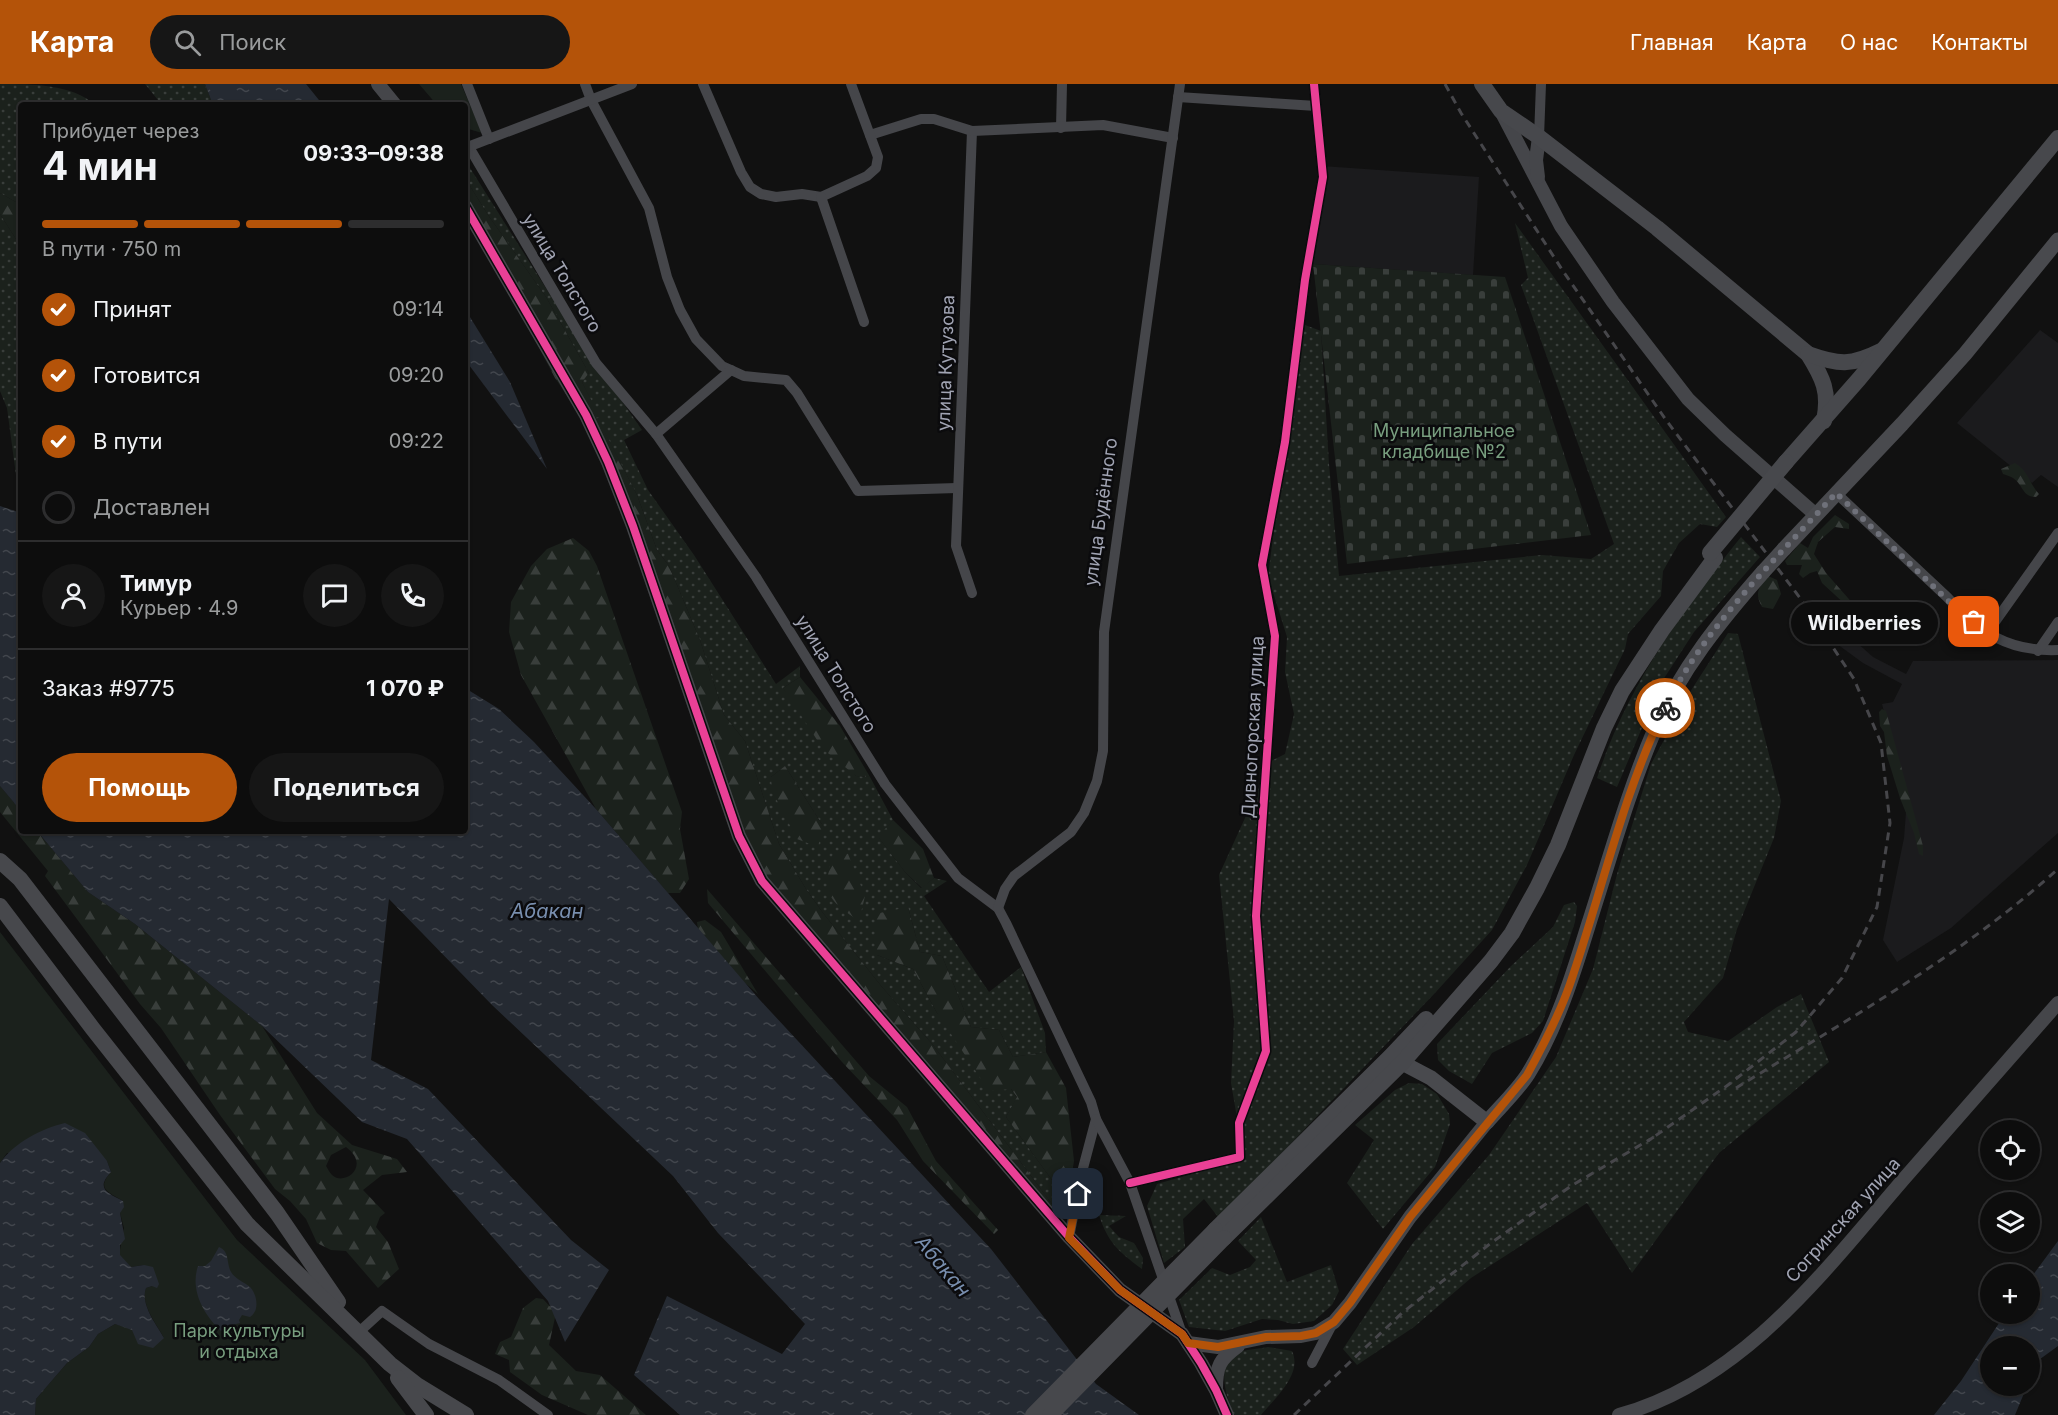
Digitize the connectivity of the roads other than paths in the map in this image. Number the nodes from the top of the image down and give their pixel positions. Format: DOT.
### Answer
graph roads {
  1 [pos="378,84"];
  2 [pos="466,84"];
  3 [pos="585,84"];
  4 [pos="632,84"];
  5 [pos="703,84"];
  6 [pos="851,84"];
  7 [pos="1062,84"];
  8 [pos="1180,84"];
  9 [pos="1314,84"];
  10 [pos="1482,84"];
  11 [pos="1541,84"];
  12 [pos="1178,97"];
  13 [pos="591,100"];
  14 [pos="393,102"];
  15 [pos="1316,106"];
  16 [pos="1501,111"];
  17 [pos="1061,128"];
  18 [pos="972,131"];
  19 [pos="870,135"];
  20 [pos="1539,137"];
  21 [pos="1173,138"];
  22 [pos="2058,138"];
  23 [pos="489,139"];
  24 [pos="468,148"];
  25 [pos="468,150"];
  26 [pos="2058,154"];
  27 [pos="1539,185"];
  28 [pos="821,197"];
  29 [pos="468,211"];
  30 [pos="2058,240"];
  31 [pos="864,322"];
  32 [pos="1883,350"];
  33 [pos="1808,354"];
  34 [pos="731,370"];
  35 [pos="1824,421"];
  36 [pos="656,434"];
  37 [pos="1789,465"];
  38 [pos="957,488"];
  39 [pos="1836,493"];
  40 [pos="1816,515"];
  41 [pos="2058,533"];
  42 [pos="972,593"];
  43 [pos="2058,622"];
  44 [pos="1987,633"];
  45 [pos="2058,650"];
  46 [pos="2038,651"];
  47 [pos="0,861"];
  48 [pos="0,906"];
  49 [pos="998,908"];
  50 [pos="2058,1003"];
  51 [pos="1396,1060"];
  52 [pos="1431,1078"];
  53 [pos="1372,1091"];
  54 [pos="1096,1119"];
  55 [pos="1487,1122"];
  56 [pos="1130,1183"];
  57 [pos="1219,1234"];
  58 [pos="1069,1238"];
  59 [pos="1334,1322"];
  60 [pos="360,1332"];
  61 [pos="1185,1339"];
  62 [pos="1243,1342"];
  63 [pos="379,1353"];
  64 [pos="1312,1362"];
  65 [pos="1216,1390"];
  66 [pos="426,1415"];
  67 [pos="466,1415"];
  68 [pos="548,1415"];
  69 [pos="1033,1415"];
  70 [pos="1050,1415"];
  71 [pos="1227,1415"];
  72 [pos="1619,1415"];
  1 -- 14 [label="street"];
  2 -- 23 [label="street"];
  3 -- 13 [label="street"];
  4 -- 13 [label="street"];
  5 -- 28 [label="street"];
  6 -- 19 [label="street"];
  7 -- 17 [label="street"];
  8 -- 12 [label="street, улица Будённого"];
  9 -- 15 [label="street, Дивногорская улица"];
  10 -- 16 [label="main road"];
  11 -- 20 [label="street"];
  12 -- 15 [label="street"];
  12 -- 21 [label="street, улица Будённого"];
  13 -- 23 [label="street"];
  13 -- 34 [label="street"];
  15 -- 56 [label="street, Дивногорская улица"];
  16 -- 20 [label="main road"];
  16 -- 27 [label="street"];
  17 -- 18 [label="street"];
  17 -- 21 [label="street"];
  18 -- 19 [label="street"];
  18 -- 38 [label="street, улица Кутузова"];
  19 -- 28 [label="street"];
  20 -- 27 [label="street"];
  20 -- 33 [label="main road"];
  21 -- 49 [label="street, улица Будённого"];
  22 -- 32 [label="main road"];
  23 -- 24 [label="street"];
  25 -- 36 [label="street, улица Толстого"];
  26 -- 37 [label="main road"];
  27 -- 40 [label="street"];
  28 -- 31 [label="street"];
  29 -- 58 [label="street"];
  30 -- 39 [label="main road"];
  32 -- 33 [label="main road"];
  32 -- 35 [label="main road"];
  33 -- 35 [label="main road"];
  34 -- 36 [label="street"];
  34 -- 38 [label="street"];
  35 -- 37 [label="main road"];
  36 -- 49 [label="street, улица Толстого"];
  37 -- 51 [label="main road, bridge"];
  38 -- 42 [label="street, улица Кутузова"];
  39 -- 40 [label="main road"];
  39 -- 44 [label="street"];
  40 -- 55 [label="main road, bridge"];
  41 -- 44 [label="street"];
  43 -- 46 [label="street"];
  44 -- 46 [label="street"];
  45 -- 46 [label="street"];
  47 -- 60 [label="main road"];
  48 -- 60 [label="main road"];
  49 -- 54 [label="street, улица Толстого"];
  50 -- 72 [label="street, Согринская улица"];
  51 -- 52 [label="main road"];
  51 -- 53 [label="main road"];
  51 -- 57 [label="main road"];
  52 -- 53 [label="main road"];
  52 -- 55 [label="main road"];
  53 -- 57 [label="main road"];
  54 -- 56 [label="street, улица Толстого"];
  54 -- 58 [label="street"];
  55 -- 59 [label="street"];
  56 -- 61 [label="street, улица Толстого"];
  57 -- 69 [label="main road, bridge"];
  57 -- 70 [label="main road, bridge"];
  58 -- 61 [label="street"];
  59 -- 62 [label="street"];
  59 -- 64 [label="street"];
  60 -- 63 [label="main road"];
  60 -- 68 [label="street"];
  61 -- 62 [label="street"];
  61 -- 65 [label="street"];
  62 -- 65 [label="street"];
  63 -- 66 [label="main road"];
  63 -- 67 [label="main road"];
  65 -- 71 [label="street"];
}
